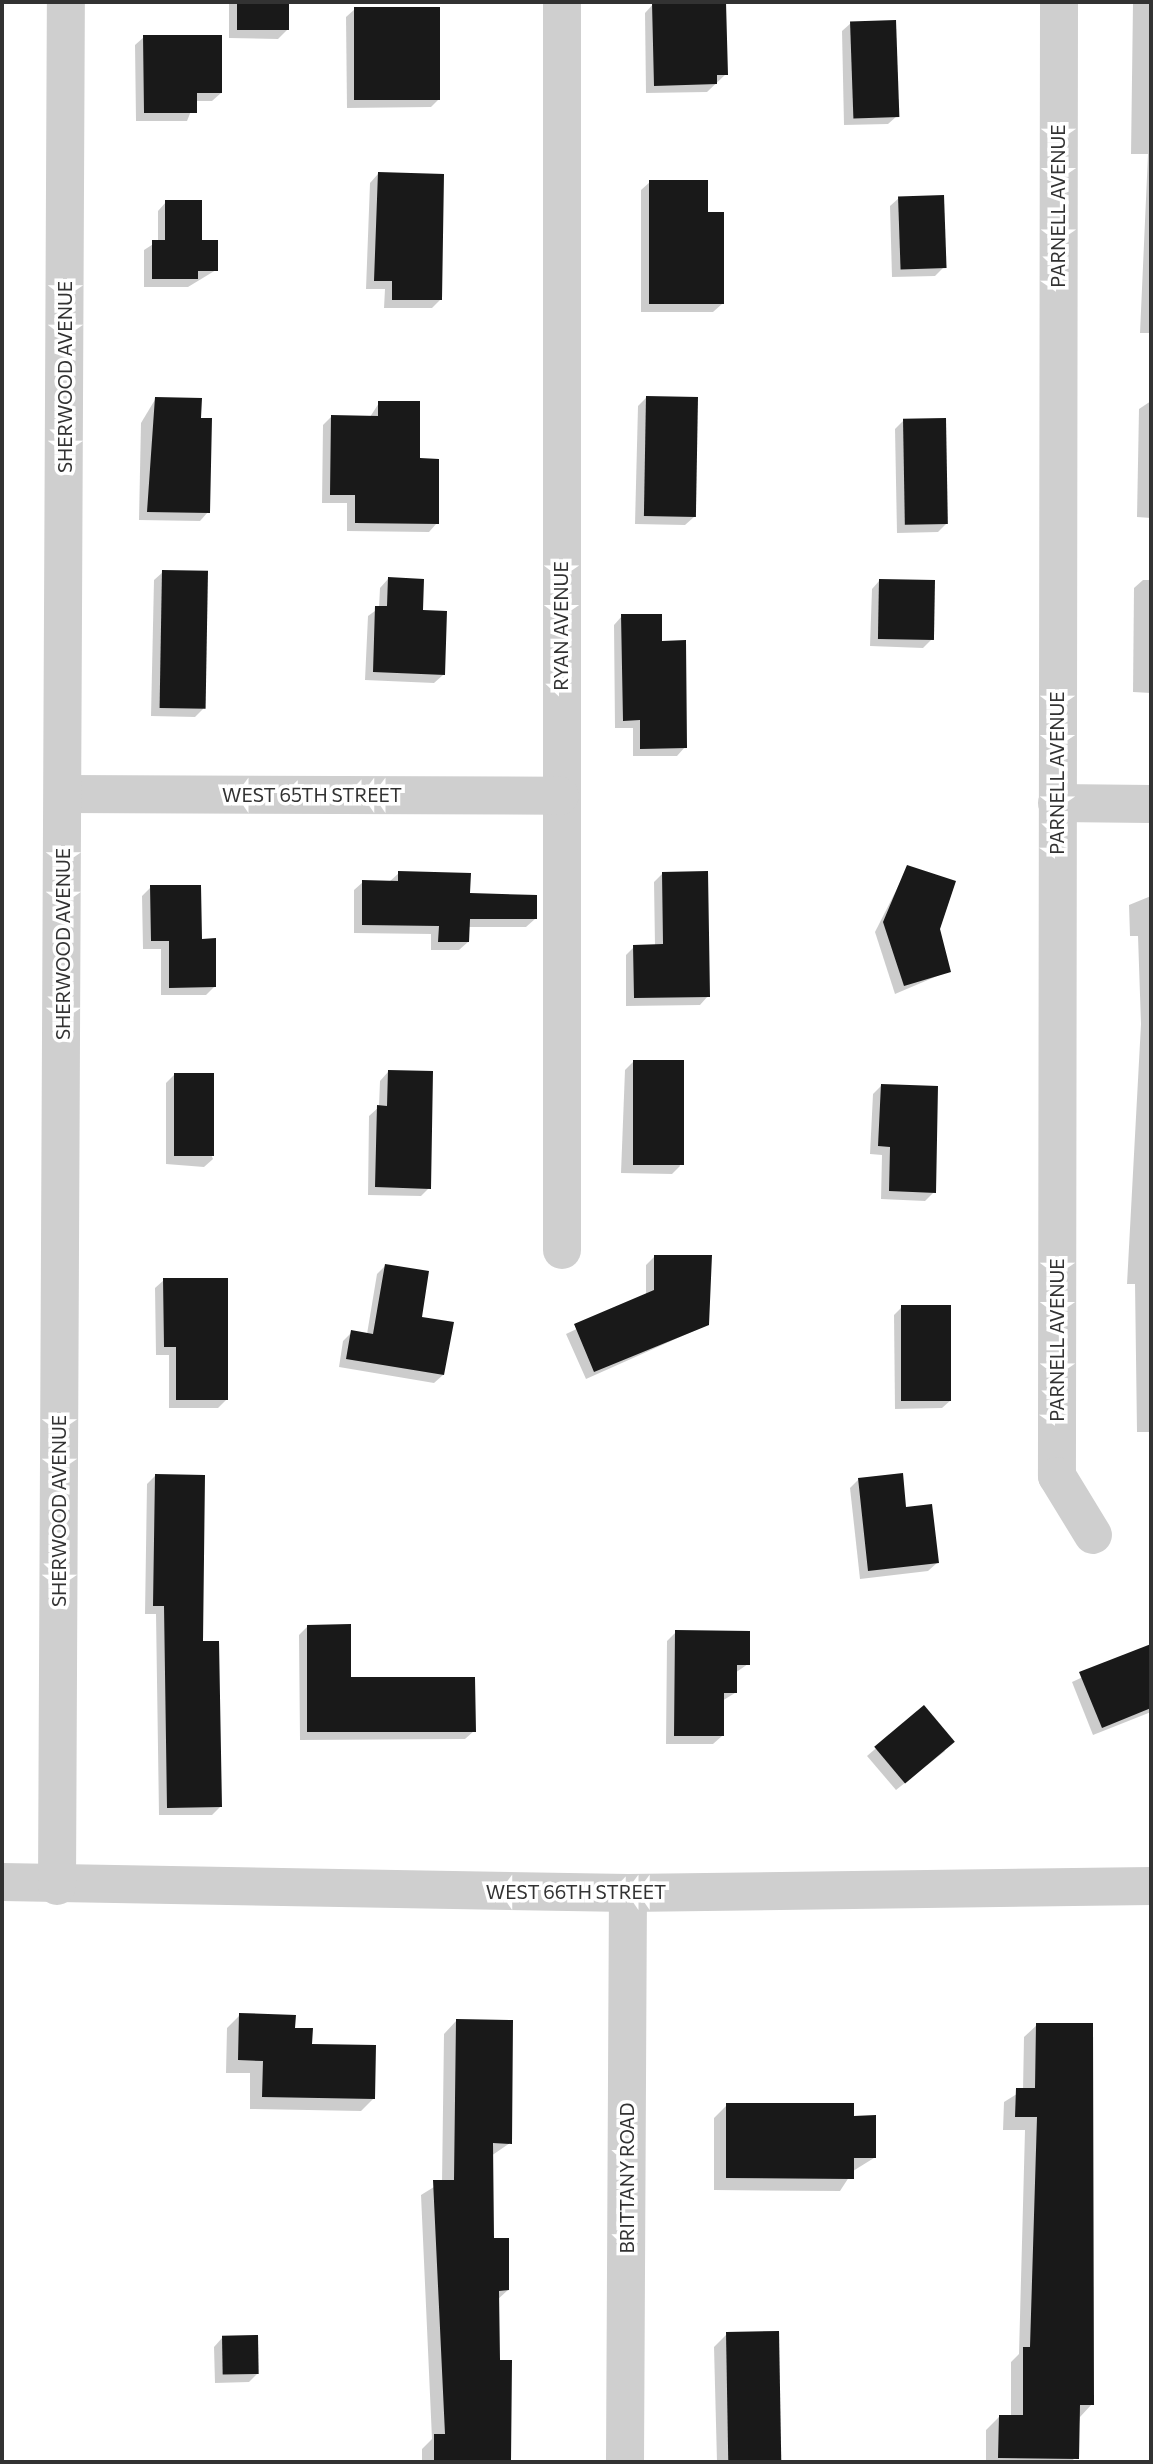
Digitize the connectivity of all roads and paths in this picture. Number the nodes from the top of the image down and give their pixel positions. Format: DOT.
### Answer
graph roads {
  1 [pos="66,2"];
  2 [pos="562,2"];
  3 [pos="1059,2"];
  4 [pos="64,794"];
  5 [pos="560,796"];
  6 [pos="1057,803"];
  7 [pos="1151,804"];
  8 [pos="562,1250"];
  9 [pos="1093,1535"];
  10 [pos="2,1882"];
  11 [pos="57,1886"];
  12 [pos="1151,1886"];
  13 [pos="628,1893"];
  14 [pos="625,2462"];
  1 -- 4 [label="street, SHERWOOD AVENUE"];
  2 -- 5 [label="street, RYAN AVENUE"];
  3 -- 6 [label="street, PARNELL AVENUE"];
  4 -- 5 [label="street, WEST 65TH STREET"];
  4 -- 11 [label="street, SHERWOOD AVENUE"];
  5 -- 8 [label="street, RYAN AVENUE"];
  6 -- 7 [label="street"];
  6 -- 9 [label="street, PARNELL AVENUE"];
  10 -- 11 [label="street, WEST 66TH STREET"];
  11 -- 13 [label="street, WEST 66TH STREET"];
  12 -- 13 [label="street, WEST 66TH STREET"];
  13 -- 14 [label="street, BRITTANY ROAD"];
}
